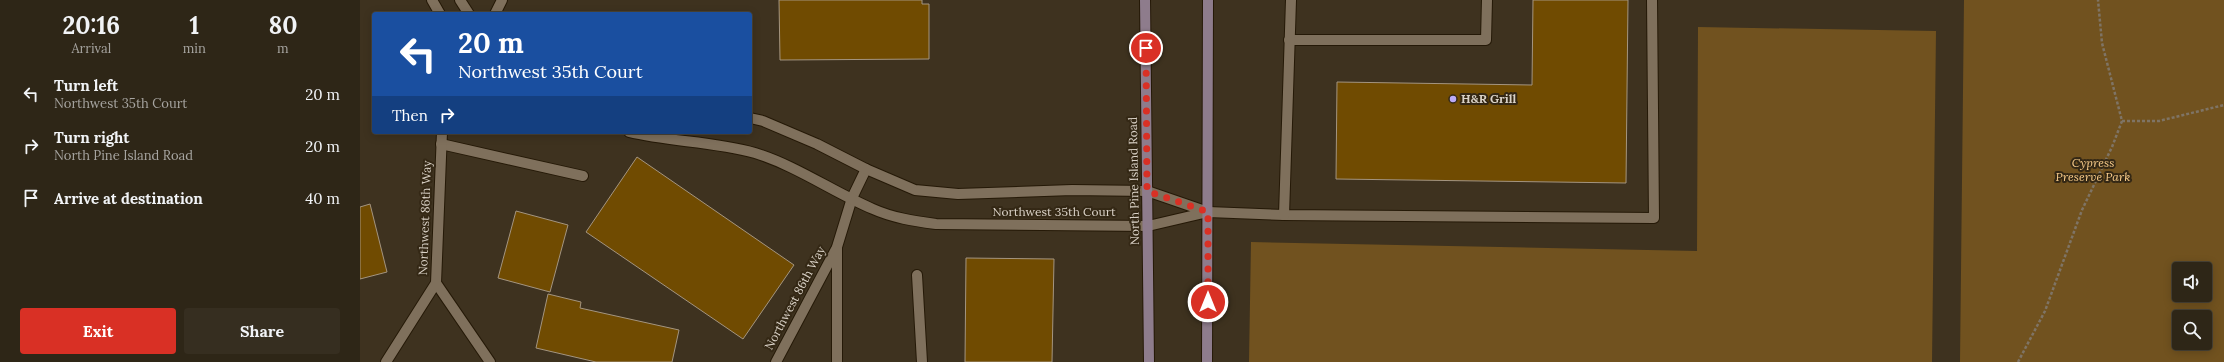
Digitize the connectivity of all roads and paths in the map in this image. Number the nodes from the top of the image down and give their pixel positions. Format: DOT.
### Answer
graph roads {
  1 [pos="432,0"];
  2 [pos="460,0"];
  3 [pos="502,0"];
  4 [pos="1145,0"];
  5 [pos="1208,0"];
  6 [pos="1291,0"];
  7 [pos="1487,0"];
  8 [pos="1652,0"];
  9 [pos="2098,0"];
  10 [pos="439,12"];
  11 [pos="468,12"];
  12 [pos="496,12"];
  13 [pos="1290,40"];
  14 [pos="2224,105"];
  15 [pos="752,118"];
  16 [pos="2122,121"];
  17 [pos="442,134"];
  18 [pos="642,134"];
  19 [pos="441,144"];
  20 [pos="866,169"];
  21 [pos="584,176"];
  22 [pos="1147,191"];
  23 [pos="852,198"];
  24 [pos="1208,212"];
  25 [pos="1284,215"];
  26 [pos="1148,226"];
  27 [pos="837,247"];
  28 [pos="917,275"];
  29 [pos="436,283"];
  30 [pos="386,362"];
  31 [pos="490,362"];
  32 [pos="776,362"];
  33 [pos="837,362"];
  34 [pos="922,362"];
  35 [pos="1149,362"];
  36 [pos="1207,362"];
  37 [pos="2018,362"];
  1 -- 10 [label="street"];
  2 -- 11 [label="street"];
  3 -- 12 [label="street"];
  4 -- 22 [label="main road, North Pine Island Road"];
  5 -- 24 [label="main road"];
  6 -- 13 [label="street"];
  7 -- 13 [label="street"];
  8 -- 25 [label="street"];
  9 -- 16 [label="path"];
  13 -- 25 [label="street"];
  14 -- 16 [label="path"];
  15 -- 20 [label="street, Northwest 35th Court"];
  16 -- 37 [label="path"];
  17 -- 19 [label="street, Northwest 86th Way"];
  18 -- 23 [label="street, Northwest 35th Court"];
  19 -- 21 [label="street"];
  19 -- 29 [label="street, Northwest 86th Way"];
  20 -- 22 [label="street, Northwest 35th Court"];
  20 -- 23 [label="street"];
  22 -- 24 [label="street, Northwest 35th Court"];
  22 -- 26 [label="main road, North Pine Island Road"];
  23 -- 26 [label="street, Northwest 35th Court"];
  23 -- 27 [label="street"];
  24 -- 25 [label="street"];
  24 -- 26 [label="street, Northwest 35th Court"];
  24 -- 36 [label="main road"];
  26 -- 35 [label="main road, North Pine Island Road"];
  27 -- 32 [label="street, Northwest 86th Way"];
  27 -- 33 [label="street"];
  28 -- 34 [label="street"];
  29 -- 30 [label="street, Northwest 86th Way"];
  29 -- 31 [label="street"];
}
